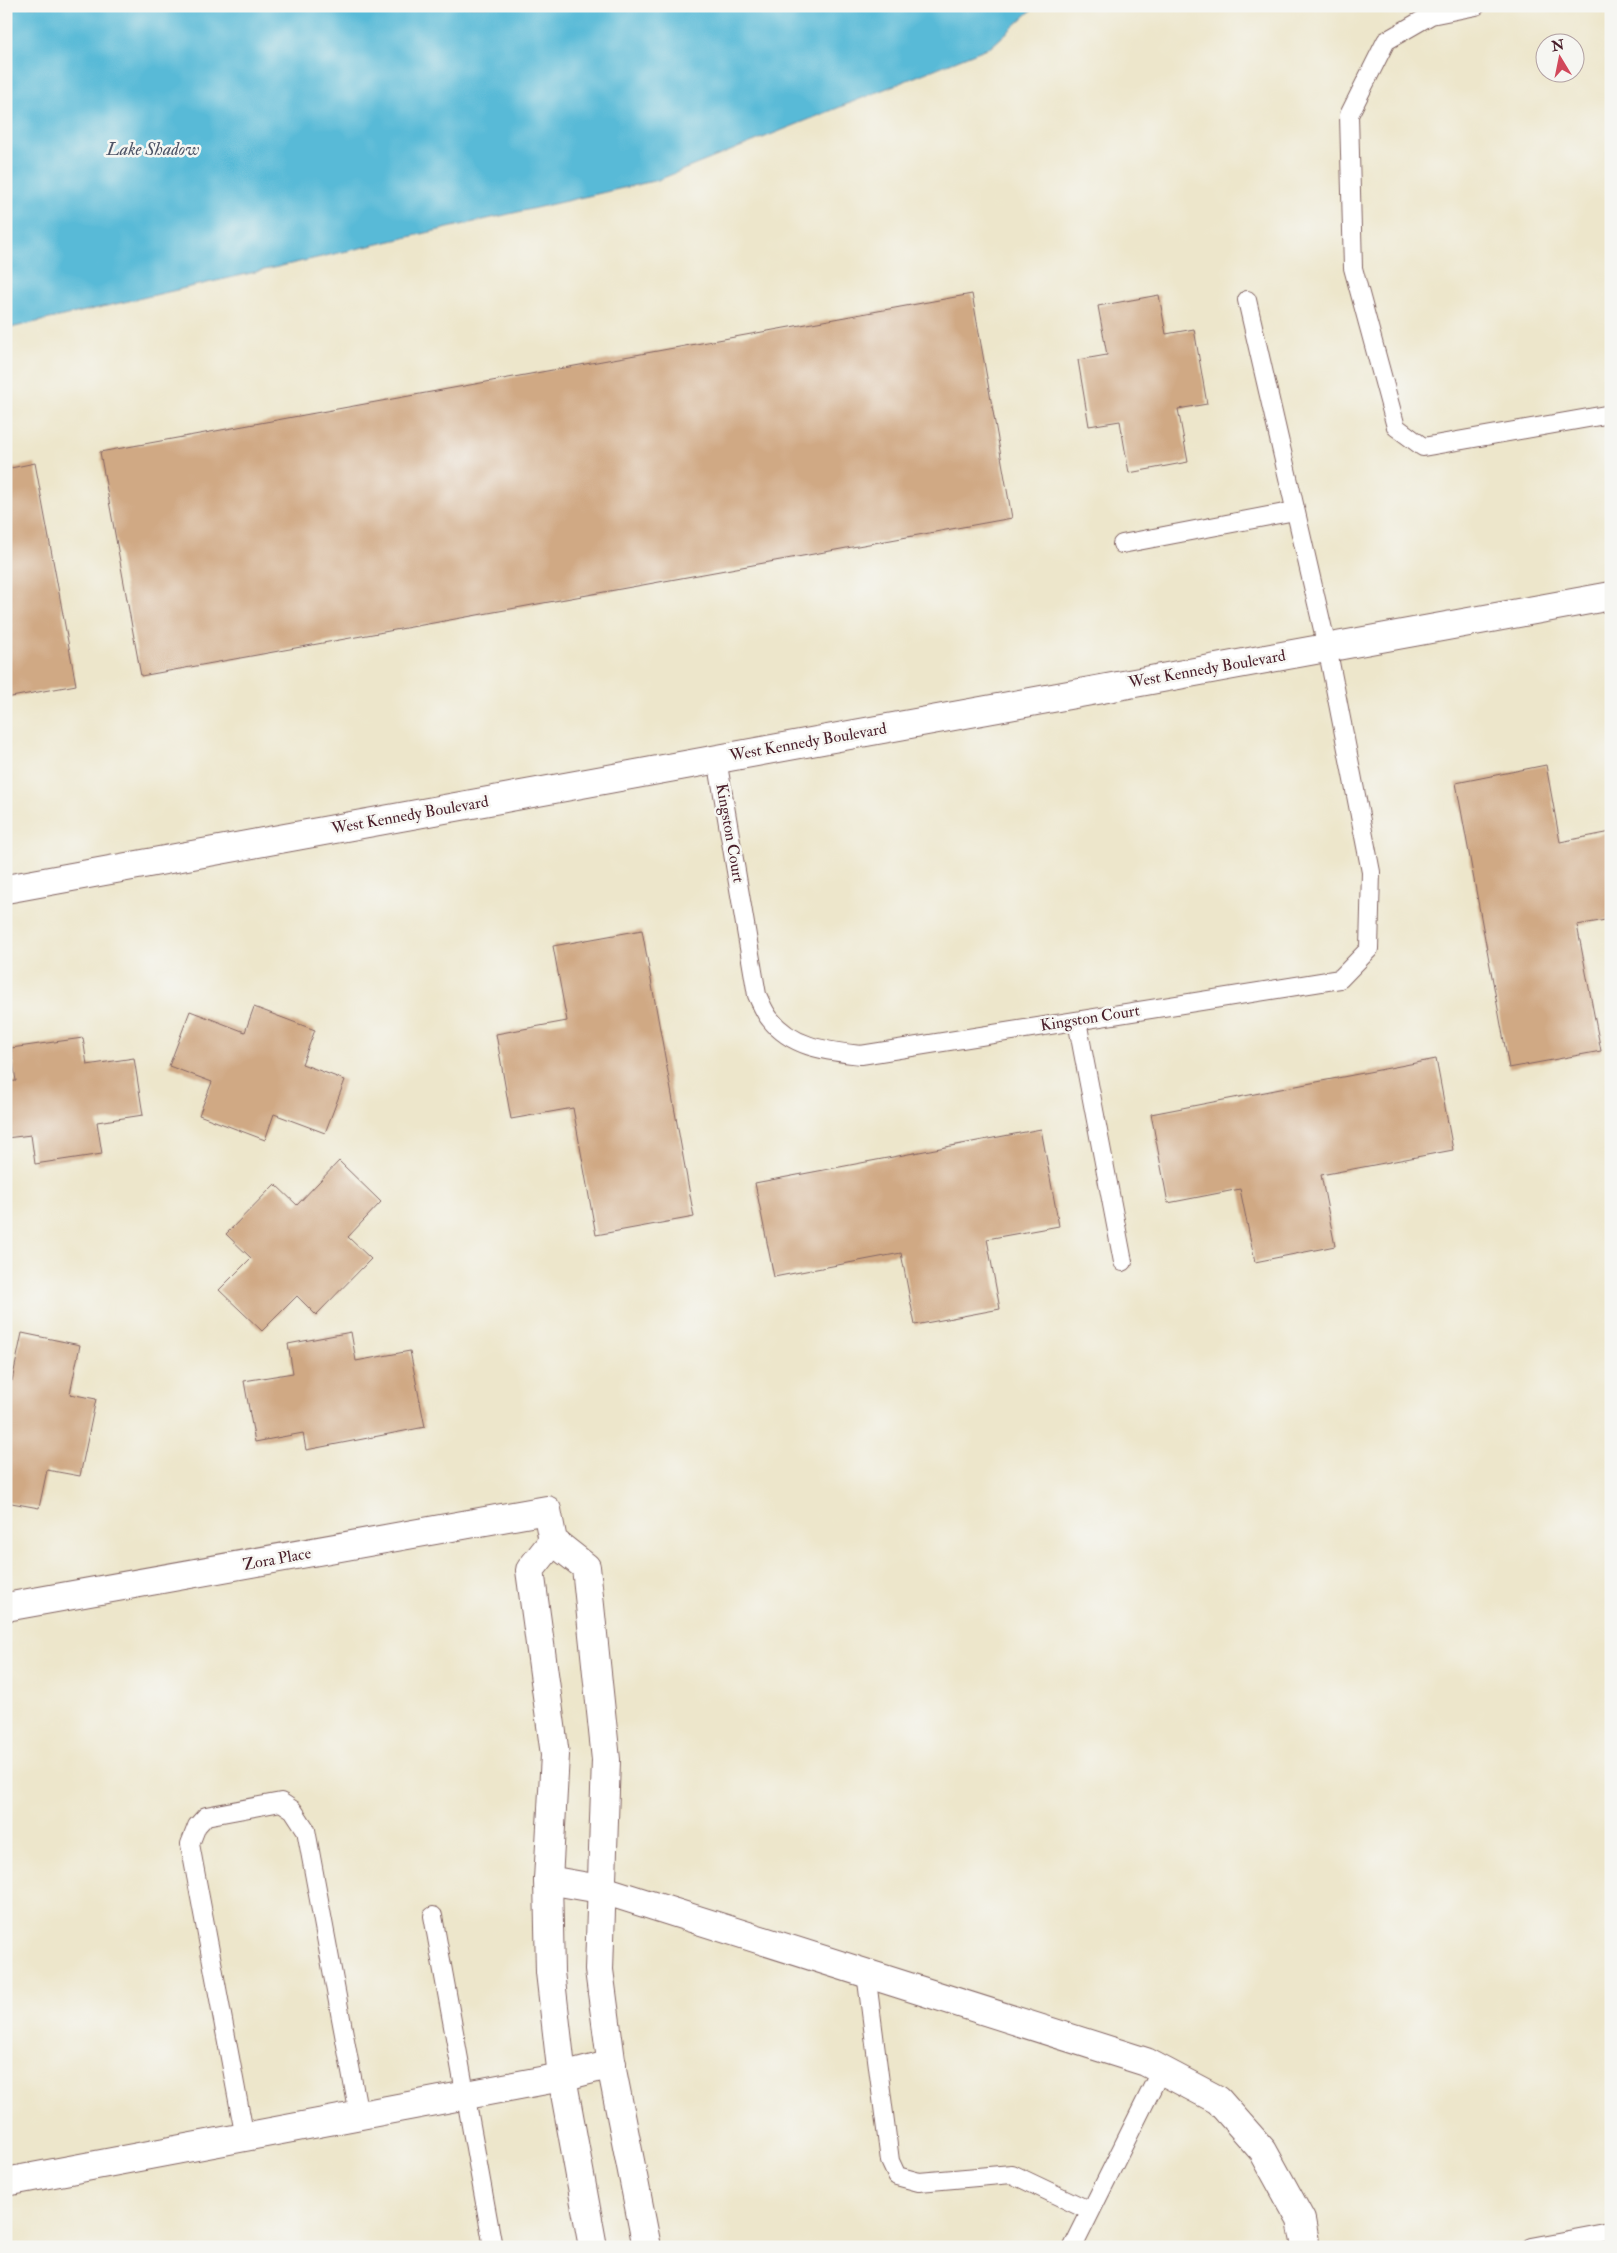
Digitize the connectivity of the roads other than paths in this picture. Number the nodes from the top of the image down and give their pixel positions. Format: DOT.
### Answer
graph roads {
  1 [pos="1476,6"];
  2 [pos="1248,300"];
  3 [pos="1611,414"];
  4 [pos="1295,511"];
  5 [pos="1122,544"];
  6 [pos="1611,596"];
  7 [pos="1327,647"];
  8 [pos="717,759"];
  9 [pos="6,889"];
  10 [pos="1077,1021"];
  11 [pos="1123,1262"];
  12 [pos="553,1541"];
  13 [pos="6,1607"];
  14 [pos="548,1880"];
  15 [pos="600,1889"];
  16 [pos="433,1916"];
  17 [pos="866,1973"];
  18 [pos="612,2064"];
  19 [pos="1161,2070"];
  20 [pos="562,2077"];
  21 [pos="465,2096"];
  22 [pos="359,2115"];
  23 [pos="245,2138"];
  24 [pos="6,2182"];
  25 [pos="1090,2211"];
  26 [pos="1611,2232"];
  27 [pos="493,2247"];
  28 [pos="593,2247"];
  29 [pos="646,2247"];
  30 [pos="1073,2247"];
  31 [pos="1306,2247"];
  32 [pos="1531,2247"];
  1 -- 3 [label="lane"];
  2 -- 4 [label="lane, Kingston Court"];
  4 -- 5 [label="lane"];
  4 -- 7 [label="lane, Kingston Court"];
  6 -- 7 [label="street, West Kennedy Boulevard"];
  7 -- 8 [label="street, West Kennedy Boulevard"];
  7 -- 10 [label="lane, Kingston Court"];
  8 -- 9 [label="street, West Kennedy Boulevard"];
  8 -- 10 [label="lane, Kingston Court"];
  10 -- 11 [label="lane"];
  12 -- 13 [label="street, Zora Place"];
  12 -- 14 [label="street"];
  12 -- 15 [label="street"];
  14 -- 15 [label="street"];
  14 -- 20 [label="street"];
  15 -- 17 [label="street"];
  15 -- 18 [label="street"];
  16 -- 21 [label="lane"];
  17 -- 19 [label="street"];
  17 -- 25 [label="lane"];
  18 -- 20 [label="street"];
  18 -- 29 [label="street"];
  19 -- 25 [label="lane"];
  19 -- 31 [label="street"];
  20 -- 21 [label="street"];
  20 -- 28 [label="street"];
  21 -- 22 [label="street"];
  21 -- 27 [label="lane"];
  22 -- 23 [label="street"];
  22 -- 23 [label="lane"];
  23 -- 24 [label="street"];
  25 -- 30 [label="lane"];
  26 -- 32 [label="lane"];
}
